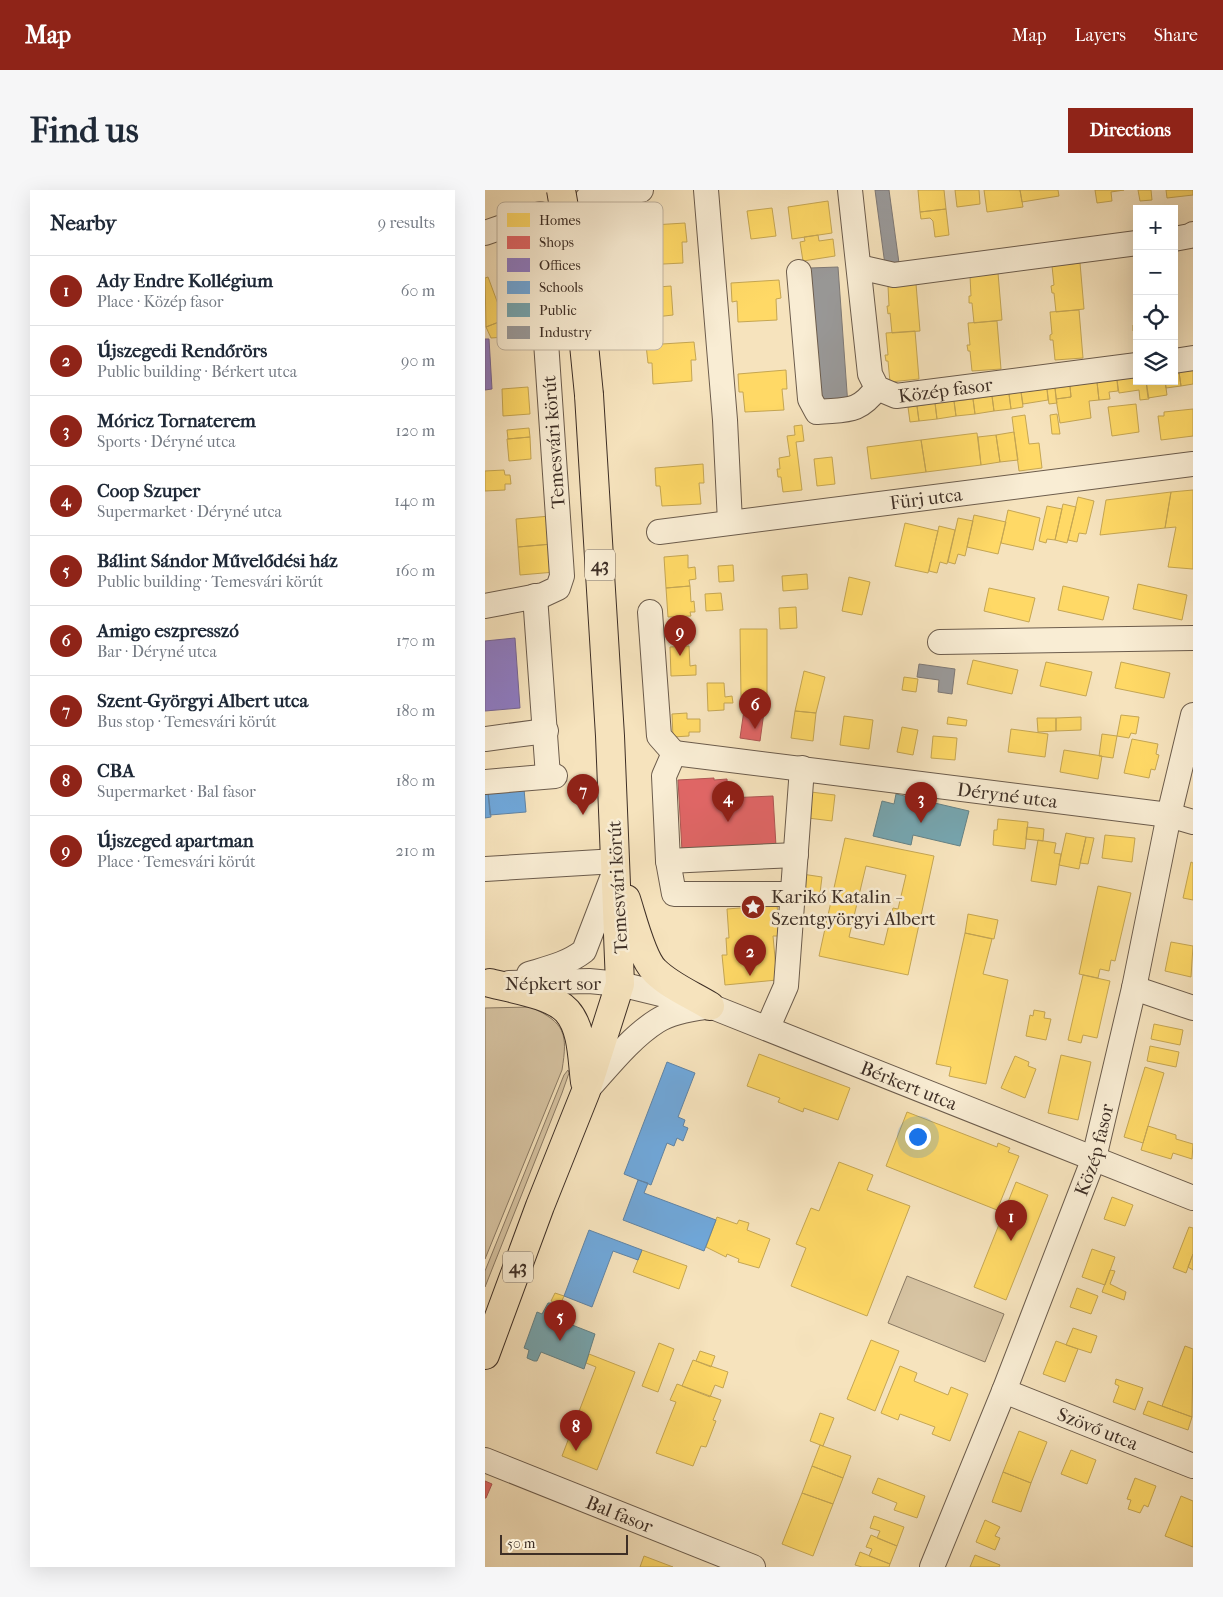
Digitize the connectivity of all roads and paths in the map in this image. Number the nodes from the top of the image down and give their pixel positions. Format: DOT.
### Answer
graph roads {
  1 [pos="641,190"];
  2 [pos="706,190"];
  3 [pos="850,190"];
  4 [pos="591,195"];
  5 [pos="497,229"];
  6 [pos="485,233"];
  7 [pos="1193,234"];
  8 [pos="1178,238"];
  9 [pos="1133,244"];
  10 [pos="859,267"];
  11 [pos="799,272"];
  12 [pos="547,350"];
  13 [pos="585,350"];
  14 [pos="1193,358"];
  15 [pos="1178,360"];
  16 [pos="1133,366"];
  17 [pos="877,388"];
  18 [pos="1193,464"];
  19 [pos="730,522"];
  20 [pos="659,532"];
  21 [pos="535,596"];
  22 [pos="485,606"];
  23 [pos="650,612"];
  24 [pos="1193,638"];
  25 [pos="940,642"];
  26 [pos="1193,715"];
  27 [pos="545,730"];
  28 [pos="485,739"];
  29 [pos="674,753"];
  30 [pos="802,768"];
  31 [pos="485,782"];
  32 [pos="1169,815"];
  33 [pos="1193,822"];
  34 [pos="795,855"];
  35 [pos="668,861"];
  36 [pos="616,865"];
  37 [pos="485,869"];
  38 [pos="793,894"];
  39 [pos="488,983"];
  40 [pos="620,984"];
  41 [pos="1134,988"];
  42 [pos="711,1006"];
  43 [pos="1193,1008"];
  44 [pos="768,1028"];
  45 [pos="585,1091"];
  46 [pos="1094,1158"];
  47 [pos="1193,1198"];
  48 [pos="485,1356"];
  49 [pos="1004,1391"];
  50 [pos="485,1460"];
  51 [pos="1193,1466"];
  52 [pos="753,1567"];
  53 [pos="932,1567"];
  1 -- 4 [label="street"];
  2 -- 19 [label="street"];
  3 -- 10 [label="street, Közép fasor"];
  5 -- 6 [label="street, Temesvári körút"];
  7 -- 8 [label="street"];
  9 -- 10 [label="street"];
  10 -- 17 [label="street, Közép fasor"];
  11 -- 17 [label="street"];
  12 -- 21 [label="street, Temesvári körút"];
  13 -- 36 [label="main road, Temesvári körút / 43, bridge"];
  14 -- 15 [label="street"];
  16 -- 17 [label="street, Közép fasor"];
  18 -- 19 [label="street, Fürj utca"];
  19 -- 20 [label="street, Fürj utca"];
  21 -- 22 [label="street"];
  21 -- 27 [label="street"];
  23 -- 29 [label="street"];
  24 -- 25 [label="street"];
  26 -- 32 [label="street, Közép fasor"];
  27 -- 28 [label="street"];
  27 -- 31 [label="street"];
  29 -- 30 [label="street, Déryné utca"];
  29 -- 35 [label="street"];
  30 -- 32 [label="street, Déryné utca"];
  30 -- 34 [label="street"];
  32 -- 33 [label="street, Déryné utca"];
  32 -- 41 [label="street, Közép fasor"];
  34 -- 35 [label="street"];
  34 -- 38 [label="street"];
  35 -- 38 [label="street"];
  36 -- 37 [label="street"];
  36 -- 39 [label="street"];
  36 -- 40 [label="main road, Temesvári körút / 43"];
  36 -- 42 [label="main road"];
  38 -- 44 [label="street"];
  39 -- 40 [label="street, Népkert sor"];
  39 -- 45 [label="main road"];
  40 -- 42 [label="street, Bérkert utca"];
  40 -- 45 [label="main road, Temesvári körút / 43"];
  41 -- 43 [label="street"];
  41 -- 46 [label="street, Közép fasor"];
  42 -- 44 [label="street, Bérkert utca"];
  42 -- 45 [label="street"];
  44 -- 46 [label="street, Bérkert utca"];
  45 -- 48 [label="main road, Temesvári körút / 43"];
  46 -- 47 [label="street, Bérkert utca"];
  46 -- 49 [label="street, Közép fasor"];
  49 -- 51 [label="street, Szövő utca"];
  49 -- 53 [label="street, Közép fasor"];
  50 -- 52 [label="street, Bal fasor"];
}
